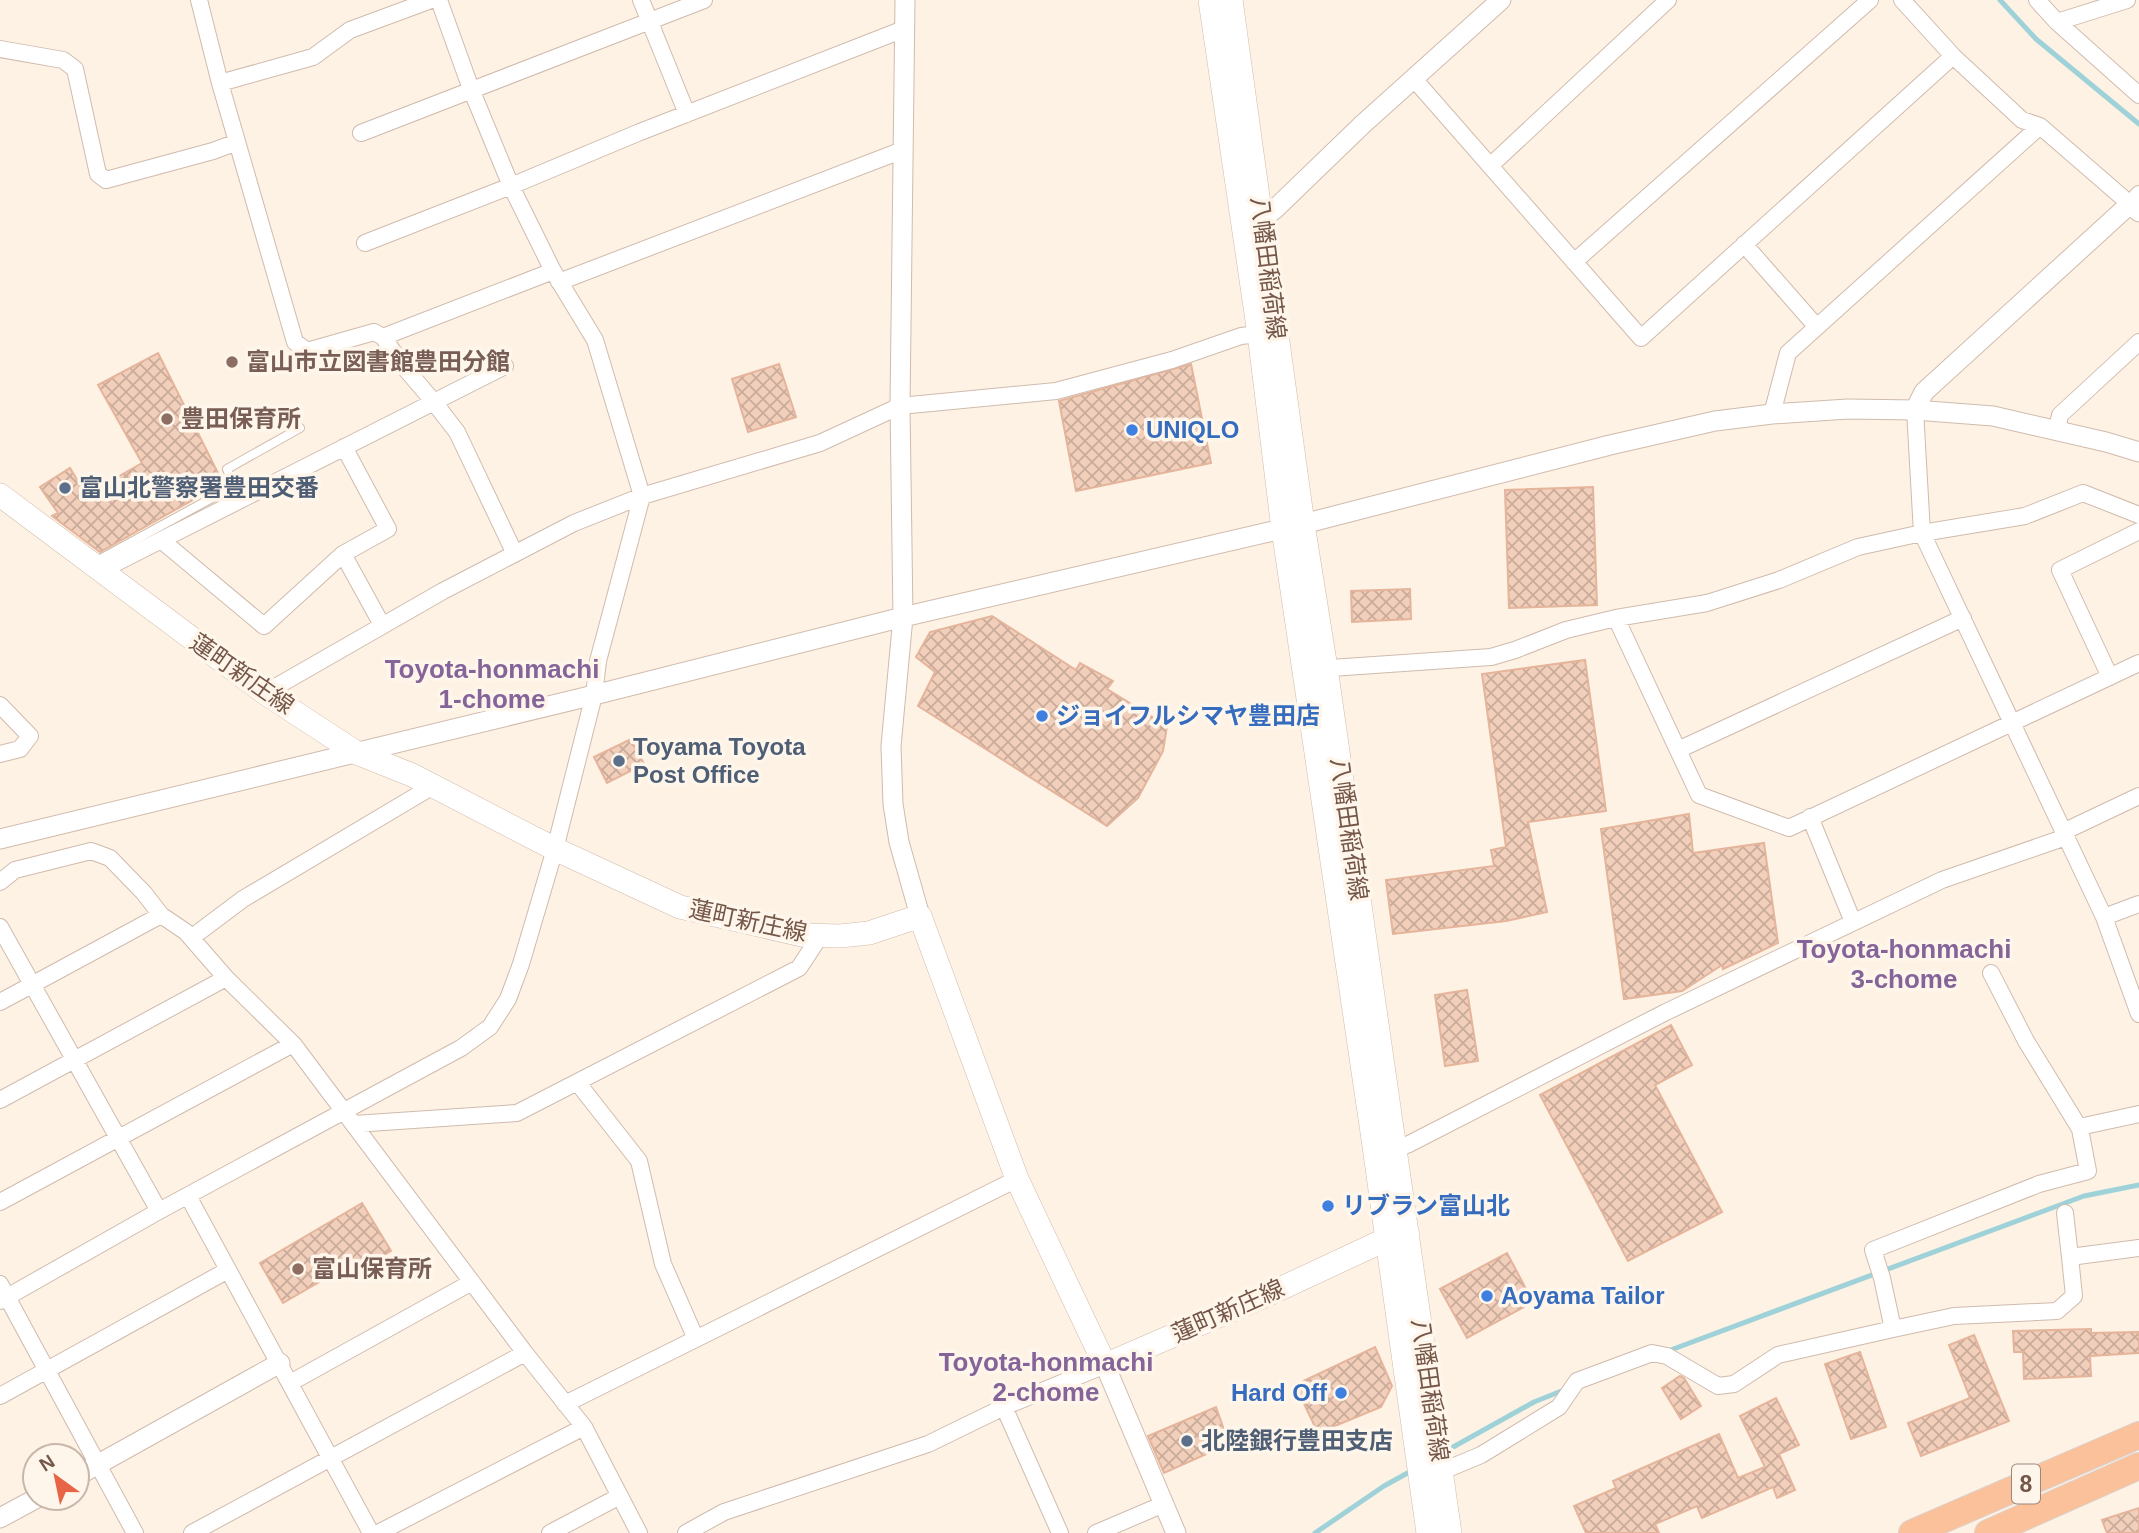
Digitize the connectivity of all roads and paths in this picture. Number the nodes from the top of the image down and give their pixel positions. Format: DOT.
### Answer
graph roads {
  1 [pos="199,0"];
  2 [pos="431,0"];
  3 [pos="439,0"];
  4 [pos="641,0"];
  5 [pos="704,0"];
  6 [pos="905,0"];
  7 [pos="1210,0"];
  8 [pos="1231,0"];
  9 [pos="1501,0"];
  10 [pos="1668,0"];
  11 [pos="1870,0"];
  12 [pos="1902,0"];
  13 [pos="2037,0"];
  14 [pos="2127,0"];
  15 [pos="649,21"];
  16 [pos="2057,22"];
  17 [pos="904,29"];
  18 [pos="0,49"];
  19 [pos="1953,56"];
  20 [pos="1414,79"];
  21 [pos="220,83"];
  22 [pos="471,89"];
  23 [pos="2139,94"];
  24 [pos="687,114"];
  25 [pos="2040,127"];
  26 [pos="362,133"];
  27 [pos="237,142"];
  28 [pos="902,150"];
  29 [pos="1490,166"];
  30 [pos="511,186"];
  31 [pos="2136,203"];
  32 [pos="1252,223"];
  33 [pos="366,243"];
  34 [pos="1744,244"];
  35 [pos="1574,262"];
  36 [pos="556,277"];
  37 [pos="1816,326"];
  38 [pos="1268,333"];
  39 [pos="383,337"];
  40 [pos="2139,342"];
  41 [pos="505,366"];
  42 [pos="433,401"];
  43 [pos="900,406"];
  44 [pos="1915,410"];
  45 [pos="1772,414"];
  46 [pos="300,428"];
  47 [pos="2057,430"];
  48 [pos="344,447"];
  49 [pos="2139,452"];
  50 [pos="0,495"];
  51 [pos="642,496"];
  52 [pos="2139,515"];
  53 [pos="1293,526"];
  54 [pos="2139,531"];
  55 [pos="1922,533"];
  56 [pos="161,540"];
  57 [pos="343,554"];
  58 [pos="515,554"];
  59 [pos="95,568"];
  60 [pos="903,617"];
  61 [pos="1616,618"];
  62 [pos="1963,618"];
  63 [pos="382,625"];
  64 [pos="2139,663"];
  65 [pos="1315,669"];
  66 [pos="2110,677"];
  67 [pos="265,693"];
  68 [pos="594,695"];
  69 [pos="0,705"];
  70 [pos="2012,723"];
  71 [pos="1678,750"];
  72 [pos="356,753"];
  73 [pos="0,754"];
  74 [pos="433,786"];
  75 [pos="2139,796"];
  76 [pos="1810,817"];
  77 [pos="2065,834"];
  78 [pos="0,839"];
  79 [pos="555,849"];
  80 [pos="0,882"];
  81 [pos="2139,904"];
  82 [pos="161,915"];
  83 [pos="920,916"];
  84 [pos="2104,917"];
  85 [pos="1853,922"];
  86 [pos="0,927"];
  87 [pos="820,936"];
  88 [pos="191,938"];
  89 [pos="1991,973"];
  90 [pos="226,978"];
  91 [pos="32,984"];
  92 [pos="0,1002"];
  93 [pos="2139,1014"];
  94 [pos="293,1044"];
  95 [pos="74,1060"];
  96 [pos="577,1082"];
  97 [pos="0,1100"];
  98 [pos="2139,1114"];
  99 [pos="350,1118"];
  100 [pos="2080,1129"];
  101 [pos="118,1138"];
  102 [pos="1385,1153"];
  103 [pos="1017,1179"];
  104 [pos="188,1196"];
  105 [pos="0,1202"];
  106 [pos="159,1211"];
  107 [pos="2065,1213"];
  108 [pos="1397,1237"];
  109 [pos="2139,1248"];
  110 [pos="2070,1257"];
  111 [pos="228,1270"];
  112 [pos="472,1282"];
  113 [pos="2,1294"];
  114 [pos="1893,1329"];
  115 [pos="696,1339"];
  116 [pos="525,1353"];
  117 [pos="279,1363"];
  118 [pos="1105,1365"];
  119 [pos="48,1370"];
  120 [pos="290,1382"];
  121 [pos="0,1396"];
  122 [pos="565,1404"];
  123 [pos="1004,1407"];
  124 [pos="584,1427"];
  125 [pos="2139,1434"];
  126 [pos="330,1458"];
  127 [pos="99,1464"];
  128 [pos="2139,1466"];
  129 [pos="91,1468"];
  130 [pos="1432,1475"];
  131 [pos="620,1496"];
  132 [pos="1164,1504"];
  133 [pos="21,1507"];
  134 [pos="0,1518"];
  135 [pos="135,1533"];
  136 [pos="192,1533"];
  137 [pos="371,1533"];
  138 [pos="378,1533"];
  139 [pos="550,1533"];
  140 [pos="639,1533"];
  141 [pos="686,1533"];
  142 [pos="1060,1533"];
  143 [pos="1096,1533"];
  144 [pos="1176,1533"];
  145 [pos="1428,1533"];
  146 [pos="1450,1533"];
  147 [pos="1912,1533"];
  148 [pos="1988,1533"];
  1 -- 21 [label="street"];
  2 -- 21 [label="street"];
  3 -- 22 [label="street"];
  4 -- 15 [label="street"];
  5 -- 15 [label="street"];
  6 -- 17 [label="street"];
  7 -- 32 [label="main road, 八幡田稲荷線"];
  8 -- 32 [label="main road, 八幡田稲荷線"];
  9 -- 20 [label="street"];
  10 -- 29 [label="street"];
  11 -- 35 [label="street"];
  12 -- 19 [label="street"];
  13 -- 16 [label="street"];
  14 -- 16 [label="street"];
  15 -- 22 [label="street"];
  15 -- 24 [label="street"];
  16 -- 23 [label="street"];
  17 -- 24 [label="street"];
  17 -- 28 [label="street"];
  18 -- 27 [label="street"];
  19 -- 25 [label="street"];
  19 -- 34 [label="street"];
  20 -- 29 [label="street"];
  20 -- 32 [label="street"];
  21 -- 27 [label="street"];
  22 -- 26 [label="street"];
  22 -- 30 [label="street"];
  24 -- 30 [label="street"];
  25 -- 31 [label="street"];
  25 -- 37 [label="street"];
  27 -- 39 [label="street"];
  28 -- 36 [label="street"];
  28 -- 43 [label="street"];
  29 -- 35 [label="street"];
  30 -- 33 [label="street"];
  30 -- 36 [label="street"];
  31 -- 44 [label="street"];
  32 -- 38 [label="main road, 八幡田稲荷線"];
  34 -- 35 [label="street"];
  34 -- 37 [label="street"];
  36 -- 39 [label="street"];
  36 -- 51 [label="street"];
  37 -- 45 [label="street"];
  38 -- 43 [label="street"];
  38 -- 53 [label="main road, 八幡田稲荷線"];
  39 -- 42 [label="street"];
  40 -- 47 [label="street"];
  41 -- 42 [label="street"];
  42 -- 48 [label="street"];
  42 -- 58 [label="street"];
  43 -- 51 [label="street"];
  43 -- 60 [label="street"];
  44 -- 45 [label="street"];
  44 -- 47 [label="street"];
  44 -- 55 [label="street"];
  45 -- 53 [label="street"];
  46 -- 59 [label="lane"];
  47 -- 49 [label="street"];
  48 -- 56 [label="street"];
  48 -- 57 [label="street"];
  50 -- 59 [label="main road, 蓮町新庄線"];
  51 -- 58 [label="street"];
  51 -- 68 [label="street"];
  52 -- 55 [label="street"];
  53 -- 60 [label="street"];
  53 -- 65 [label="main road, 八幡田稲荷線"];
  54 -- 66 [label="street"];
  55 -- 61 [label="street"];
  55 -- 62 [label="street"];
  56 -- 57 [label="street"];
  56 -- 59 [label="street"];
  57 -- 63 [label="street"];
  58 -- 63 [label="street"];
  59 -- 67 [label="main road, 蓮町新庄線"];
  60 -- 68 [label="street"];
  60 -- 83 [label="street"];
  61 -- 65 [label="street"];
  61 -- 71 [label="street"];
  62 -- 70 [label="street"];
  62 -- 71 [label="street"];
  63 -- 67 [label="street"];
  64 -- 66 [label="street"];
  65 -- 102 [label="main road, 八幡田稲荷線"];
  66 -- 70 [label="street"];
  67 -- 72 [label="main road, 蓮町新庄線"];
  68 -- 72 [label="street"];
  68 -- 79 [label="street"];
  69 -- 73 [label="street"];
  70 -- 76 [label="street"];
  70 -- 77 [label="street"];
  71 -- 76 [label="street"];
  72 -- 74 [label="main road, 蓮町新庄線"];
  72 -- 78 [label="street"];
  74 -- 79 [label="main road, 蓮町新庄線"];
  74 -- 88 [label="street"];
  75 -- 77 [label="street"];
  76 -- 85 [label="street"];
  77 -- 84 [label="street"];
  77 -- 85 [label="street"];
  79 -- 87 [label="main road, 蓮町新庄線"];
  79 -- 99 [label="street"];
  80 -- 82 [label="street"];
  81 -- 84 [label="street"];
  82 -- 88 [label="street"];
  82 -- 91 [label="street"];
  83 -- 87 [label="main road, 蓮町新庄線"];
  83 -- 103 [label="main road"];
  84 -- 93 [label="street"];
  85 -- 102 [label="street"];
  86 -- 91 [label="street"];
  87 -- 96 [label="street"];
  88 -- 90 [label="street"];
  89 -- 100 [label="street"];
  90 -- 94 [label="street"];
  90 -- 95 [label="street"];
  91 -- 92 [label="street"];
  91 -- 95 [label="street"];
  94 -- 99 [label="street"];
  94 -- 101 [label="street"];
  95 -- 97 [label="street"];
  95 -- 101 [label="street"];
  96 -- 99 [label="street"];
  96 -- 115 [label="street"];
  98 -- 100 [label="street"];
  99 -- 104 [label="street"];
  99 -- 112 [label="street"];
  100 -- 114 [label="street"];
  101 -- 105 [label="street"];
  101 -- 106 [label="street"];
  102 -- 108 [label="main road, 八幡田稲荷線"];
  103 -- 115 [label="street"];
  103 -- 118 [label="main road"];
  104 -- 106 [label="street"];
  104 -- 111 [label="street"];
  106 -- 113 [label="street"];
  107 -- 110 [label="street"];
  108 -- 118 [label="main road, 蓮町新庄線"];
  108 -- 130 [label="main road, 八幡田稲荷線"];
  109 -- 110 [label="street"];
  110 -- 114 [label="street"];
  111 -- 117 [label="street"];
  111 -- 119 [label="street"];
  112 -- 116 [label="street"];
  112 -- 120 [label="street"];
  113 -- 119 [label="street"];
  114 -- 130 [label="street"];
  115 -- 122 [label="street"];
  116 -- 122 [label="street"];
  116 -- 126 [label="street"];
  117 -- 120 [label="street"];
  117 -- 127 [label="street"];
  118 -- 123 [label="street"];
  118 -- 132 [label="street"];
  119 -- 121 [label="street"];
  119 -- 127 [label="street"];
  120 -- 126 [label="street"];
  122 -- 124 [label="street"];
  123 -- 141 [label="street"];
  123 -- 142 [label="street"];
  124 -- 131 [label="street"];
  124 -- 138 [label="street"];
  125 -- 147 [label="highway, 8"];
  126 -- 136 [label="street"];
  126 -- 137 [label="street"];
  127 -- 129 [label="street"];
  127 -- 135 [label="street"];
  128 -- 148 [label="highway, 8"];
  130 -- 145 [label="main road, 八幡田稲荷線"];
  130 -- 146 [label="main road, 八幡田稲荷線"];
  131 -- 139 [label="street"];
  131 -- 140 [label="street"];
  132 -- 143 [label="street"];
  132 -- 144 [label="street"];
  133 -- 134 [label="street"];
}
